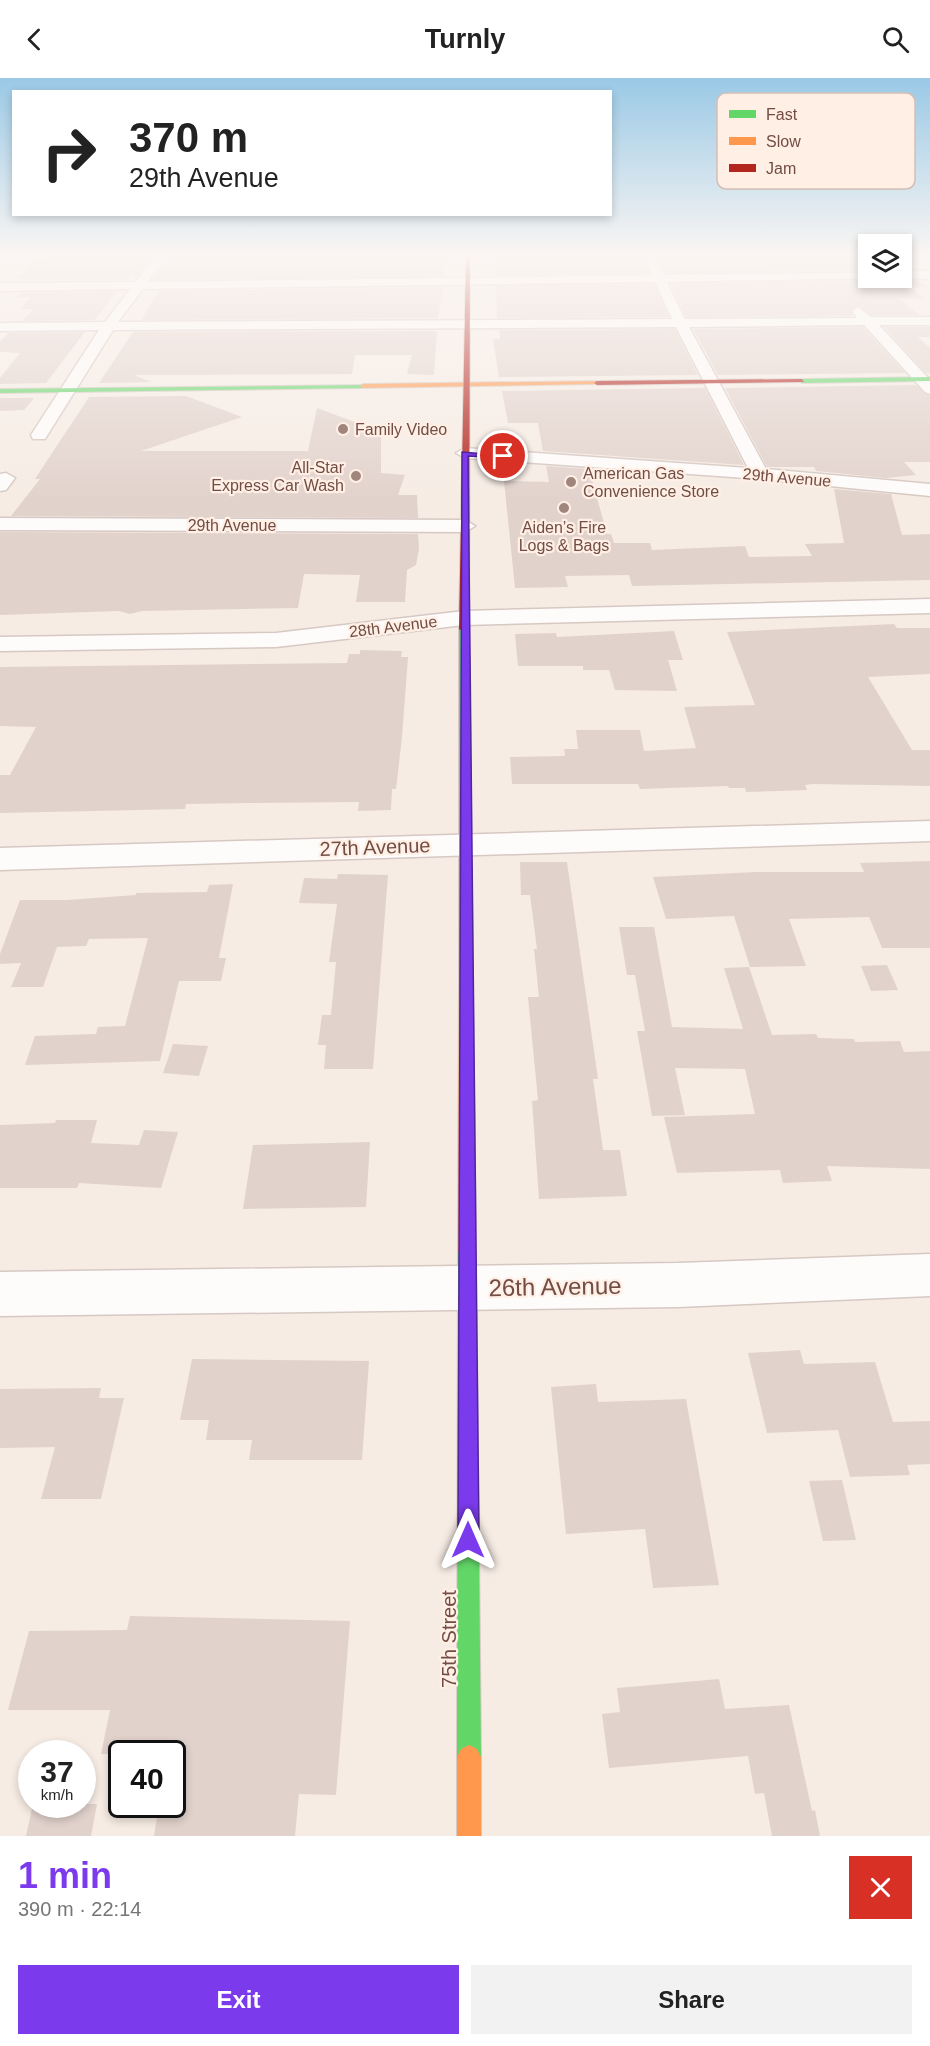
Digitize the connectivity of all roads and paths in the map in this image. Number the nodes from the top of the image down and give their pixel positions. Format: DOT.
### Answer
graph roads {
  1 [pos="44,336"];
  2 [pos="102,336"];
  3 [pos="466,336"];
  4 [pos="688,336"];
  5 [pos="882,336"];
  6 [pos="0,339"];
  7 [pos="713,382"];
  8 [pos="927,383"];
  9 [pos="465,386"];
  10 [pos="68,390"];
  11 [pos="0,391"];
  12 [pos="39,435"];
  13 [pos="465,453"];
  14 [pos="760,474"];
  15 [pos="930,490"];
  16 [pos="0,524"];
  17 [pos="465,526"];
  18 [pos="930,606"];
  19 [pos="464,618"];
  20 [pos="0,644"];
  21 [pos="930,831"];
  22 [pos="466,844"];
  23 [pos="0,859"];
  24 [pos="930,1275"];
  25 [pos="468,1288"];
  26 [pos="0,1294"];
  27 [pos="469,1836"];
  1 -- 6 [label="street"];
  2 -- 10 [label="street"];
  3 -- 9 [label="street, 75th Street"];
  4 -- 7 [label="street"];
  5 -- 8 [label="street"];
  7 -- 8 [label="street"];
  7 -- 9 [label="street"];
  7 -- 14 [label="street"];
  9 -- 10 [label="street"];
  9 -- 13 [label="street, 75th Street"];
  10 -- 11 [label="street"];
  10 -- 12 [label="street"];
  13 -- 14 [label="street, 29th Avenue"];
  13 -- 17 [label="street, 75th Street"];
  14 -- 15 [label="street, 29th Avenue"];
  16 -- 17 [label="street, 29th Avenue"];
  17 -- 19 [label="street, 75th Street"];
  18 -- 19 [label="street, 28th Avenue"];
  19 -- 20 [label="street, 28th Avenue"];
  19 -- 22 [label="street, 75th Street"];
  21 -- 22 [label="street, 27th Avenue"];
  22 -- 23 [label="street, 27th Avenue"];
  22 -- 25 [label="street, 75th Street"];
  24 -- 25 [label="street, 26th Avenue"];
  25 -- 26 [label="street, 26th Avenue"];
  25 -- 27 [label="street, 75th Street"];
}
